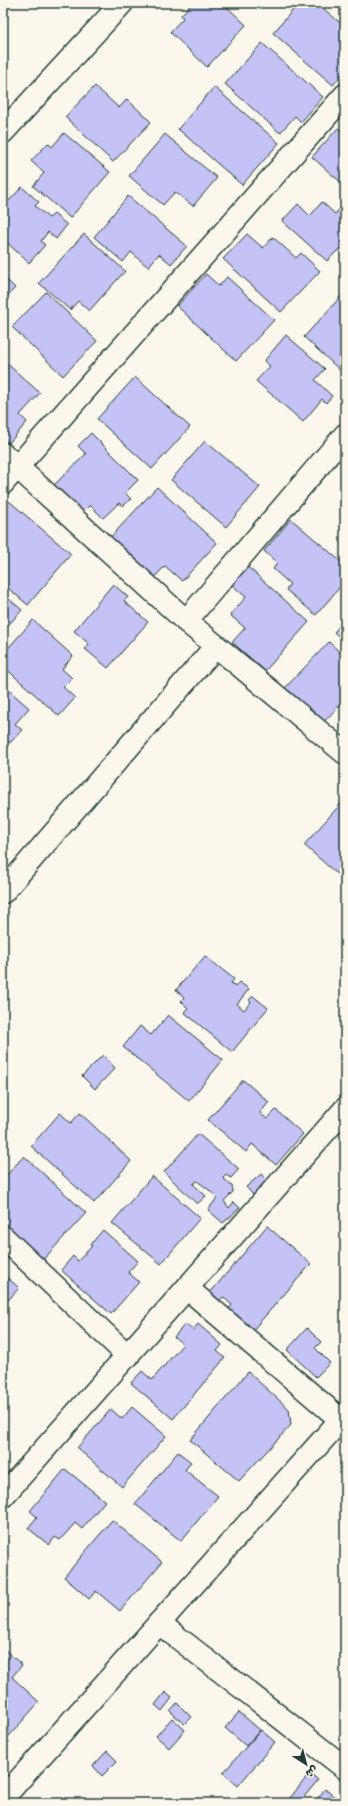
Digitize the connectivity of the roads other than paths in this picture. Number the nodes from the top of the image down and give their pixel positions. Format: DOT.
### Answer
graph roads {
  1 [pos="122,3"];
  2 [pos="345,95"];
  3 [pos="3,132"];
  4 [pos="345,435"];
  5 [pos="8,468"];
  6 [pos="186,621"];
  7 [pos="216,646"];
  8 [pos="345,752"];
  9 [pos="3,892"];
  10 [pos="345,1109"];
  11 [pos="3,1237"];
  12 [pos="187,1288"];
  13 [pos="128,1356"];
  14 [pos="343,1417"];
  15 [pos="3,1496"];
  16 [pos="159,1623"];
  17 [pos="345,1768"];
  18 [pos="3,1798"];
  1 -- 3 [label="street"];
  2 -- 5 [label="street"];
  4 -- 6 [label="street"];
  5 -- 6 [label="street"];
  6 -- 7 [label="street"];
  7 -- 8 [label="street"];
  7 -- 9 [label="street"];
  10 -- 12 [label="street"];
  11 -- 13 [label="street"];
  12 -- 13 [label="street"];
  12 -- 14 [label="street"];
  13 -- 15 [label="street"];
  14 -- 16 [label="street"];
  16 -- 17 [label="street"];
  16 -- 18 [label="street"];
}
